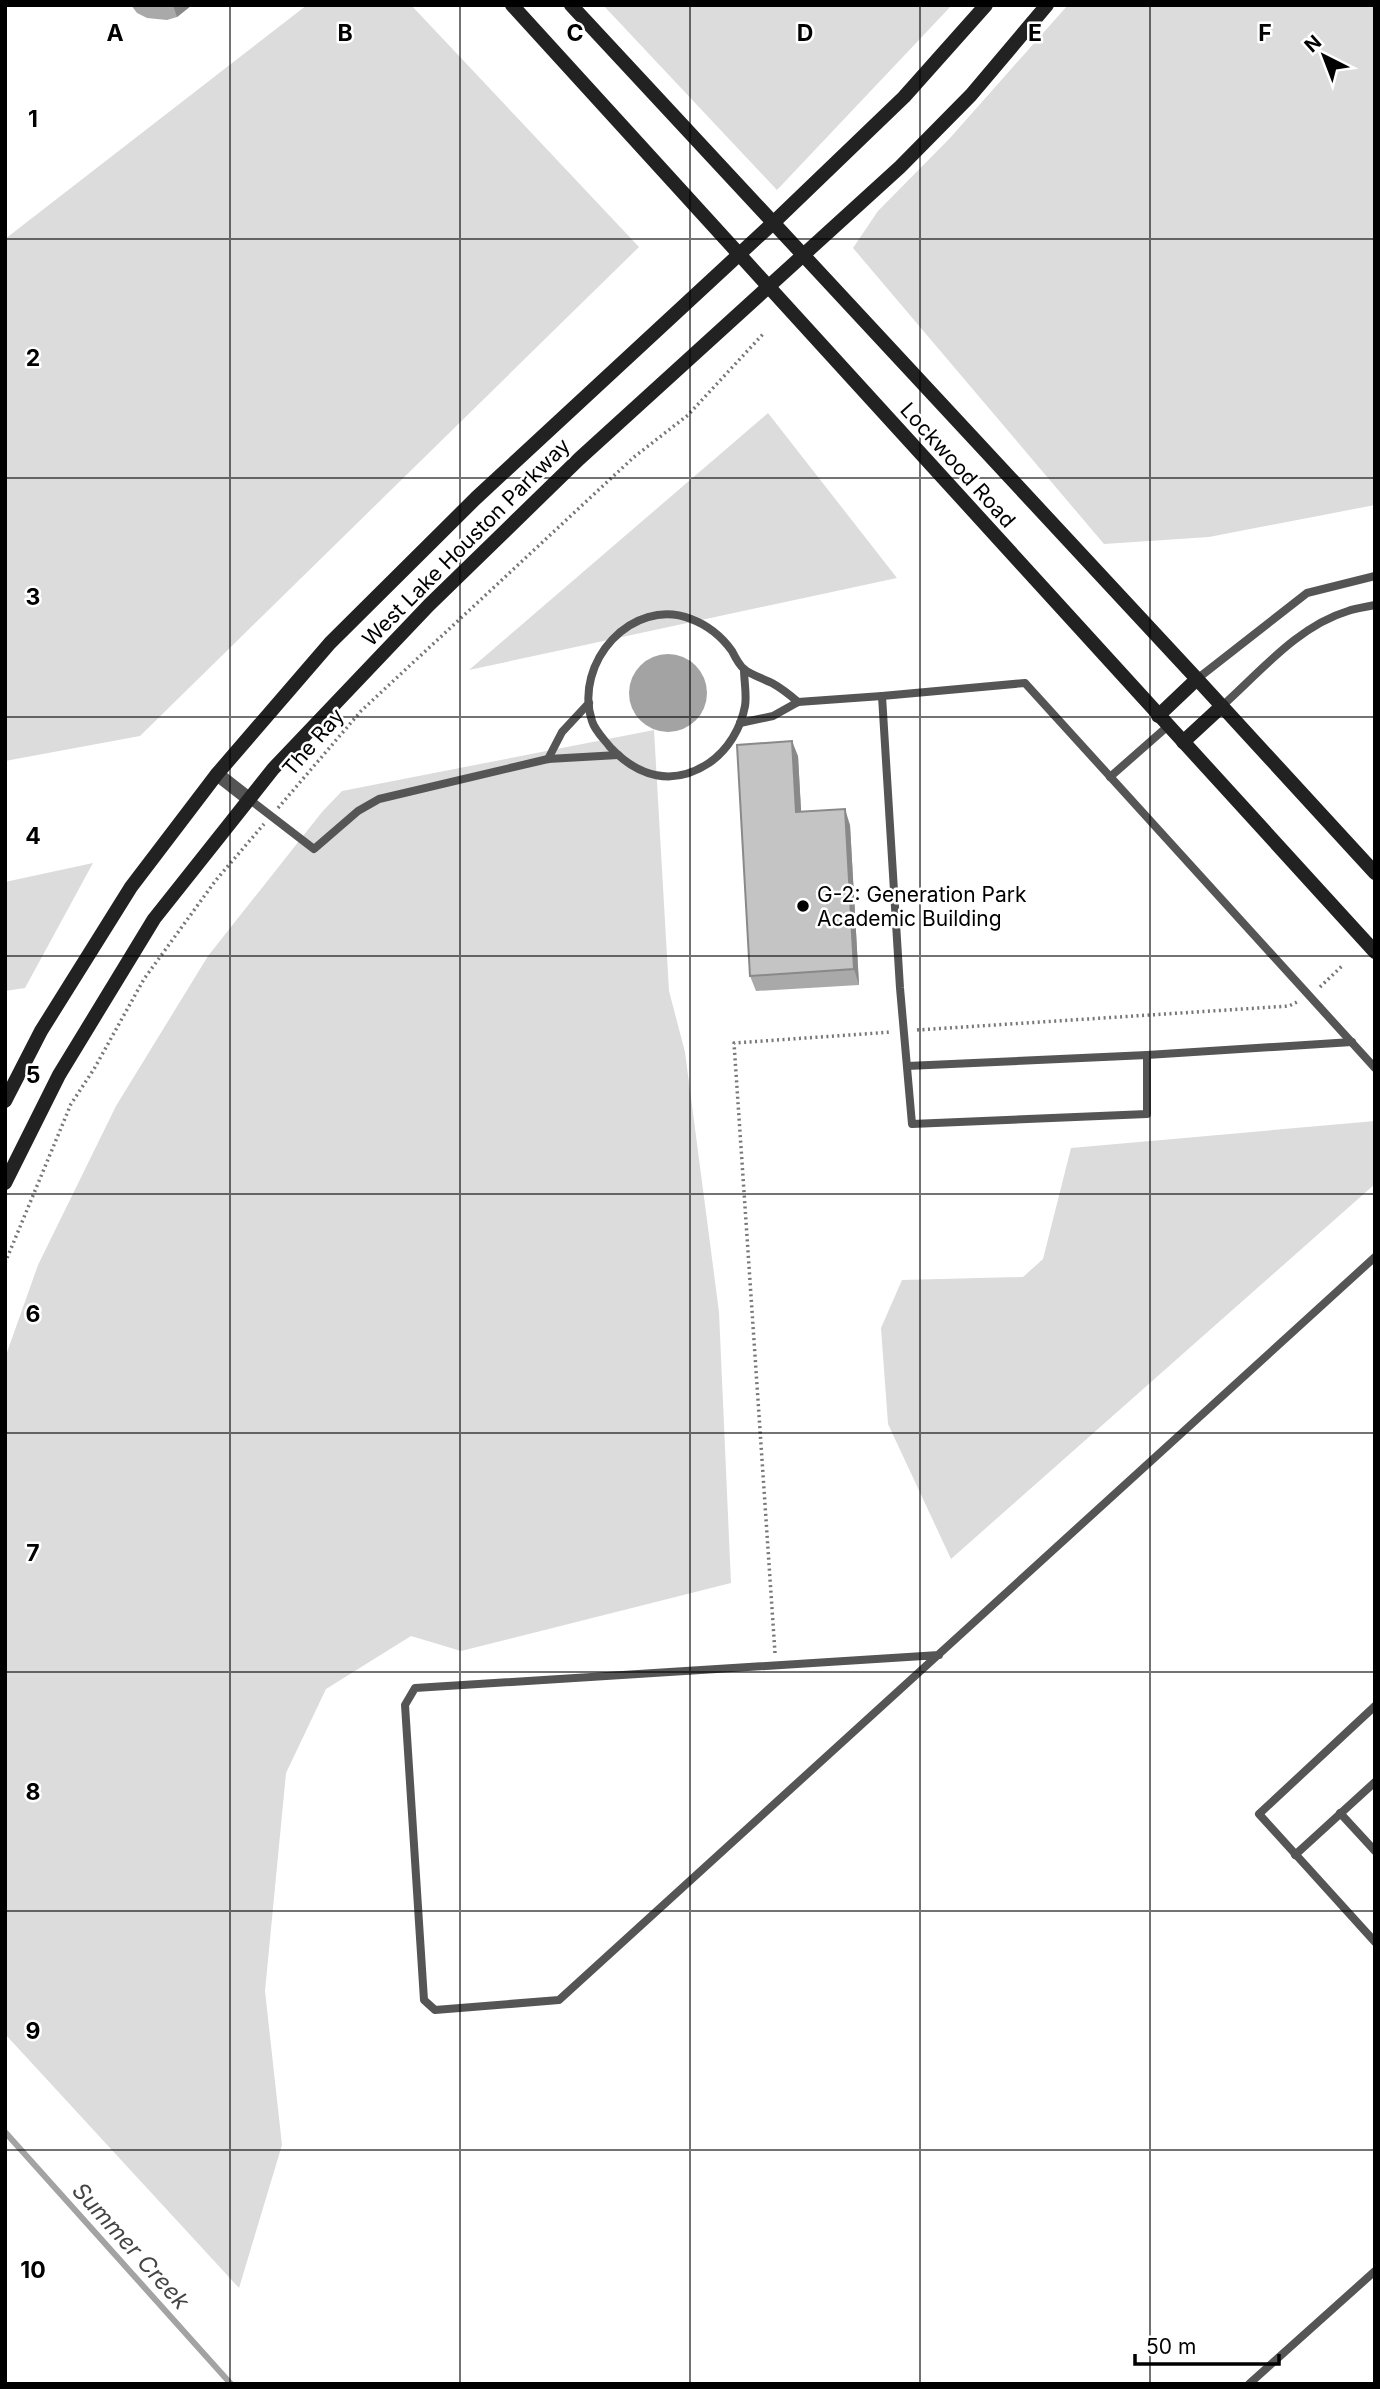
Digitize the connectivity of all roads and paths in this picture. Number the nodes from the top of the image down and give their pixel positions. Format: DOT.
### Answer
graph roads {
  1 [pos="512,5"];
  2 [pos="571,5"];
  3 [pos="986,5"];
  4 [pos="1047,5"];
  5 [pos="773,223"];
  6 [pos="738,255"];
  7 [pos="804,256"];
  8 [pos="768,287"];
  9 [pos="764,333"];
  10 [pos="1375,576"];
  11 [pos="1375,606"];
  12 [pos="744,669"];
  13 [pos="1197,679"];
  14 [pos="881,696"];
  15 [pos="798,702"];
  16 [pos="589,703"];
  17 [pos="1222,706"];
  18 [pos="1163,721"];
  19 [pos="740,723"];
  20 [pos="1183,742"];
  21 [pos="618,755"];
  22 [pos="548,758"];
  23 [pos="217,774"];
  24 [pos="1110,777"];
  25 [pos="250,799"];
  26 [pos="271,816"];
  27 [pos="1375,873"];
  28 [pos="1375,952"];
  29 [pos="1342,966"];
  30 [pos="1311,995"];
  31 [pos="904,1031"];
  32 [pos="1352,1042"];
  33 [pos="1147,1055"];
  34 [pos="907,1066"];
  35 [pos="1375,1068"];
  36 [pos="5,1101"];
  37 [pos="5,1183"];
  38 [pos="1375,1257"];
  39 [pos="5,1263"];
  40 [pos="939,1655"];
  41 [pos="776,1665"];
  42 [pos="1375,1706"];
  43 [pos="1373,1786"];
  44 [pos="1340,1813"];
  45 [pos="1375,1851"];
  46 [pos="1295,1855"];
  47 [pos="1375,1942"];
  48 [pos="1375,2271"];
  49 [pos="1250,2384"];
  1 -- 6 [label="main road, Lockwood Road"];
  2 -- 5 [label="main road, Lockwood Road"];
  3 -- 5 [label="main road, West Lake Houston Parkway"];
  4 -- 7 [label="main road, West Lake Houston Parkway"];
  5 -- 6 [label="main road, West Lake Houston Parkway"];
  5 -- 7 [label="main road, Lockwood Road"];
  6 -- 8 [label="main road, Lockwood Road"];
  6 -- 23 [label="main road, West Lake Houston Parkway"];
  7 -- 8 [label="main road, West Lake Houston Parkway"];
  7 -- 13 [label="main road, Lockwood Road"];
  8 -- 18 [label="main road, Lockwood Road"];
  8 -- 25 [label="main road, West Lake Houston Parkway"];
  9 -- 26 [label="path, The Ray"];
  10 -- 13 [label="lane"];
  11 -- 17 [label="lane"];
  12 -- 15 [label="lane"];
  12 -- 16 [label="lane"];
  12 -- 19 [label="lane"];
  13 -- 17 [label="main road, Lockwood Road"];
  13 -- 18 [label="main road"];
  14 -- 15 [label="lane"];
  14 -- 24 [label="lane"];
  14 -- 31 [label="lane"];
  15 -- 19 [label="lane"];
  16 -- 21 [label="lane"];
  16 -- 22 [label="lane"];
  17 -- 20 [label="main road"];
  17 -- 27 [label="main road, Lockwood Road"];
  18 -- 20 [label="main road, Lockwood Road"];
  18 -- 24 [label="lane"];
  19 -- 21 [label="lane"];
  20 -- 28 [label="main road, Lockwood Road"];
  21 -- 22 [label="lane"];
  22 -- 26 [label="lane"];
  23 -- 25 [label="street"];
  23 -- 36 [label="main road, West Lake Houston Parkway"];
  24 -- 30 [label="lane"];
  25 -- 26 [label="lane"];
  25 -- 37 [label="main road, West Lake Houston Parkway"];
  26 -- 39 [label="path, The Ray"];
  29 -- 30 [label="path"];
  30 -- 31 [label="path"];
  30 -- 32 [label="lane"];
  31 -- 34 [label="lane"];
  31 -- 41 [label="path"];
  32 -- 33 [label="lane"];
  32 -- 35 [label="lane"];
  33 -- 34 [label="lane"];
  33 -- 34 [label="lane"];
  38 -- 40 [label="lane"];
  40 -- 41 [label="lane"];
  40 -- 41 [label="lane"];
  42 -- 46 [label="lane"];
  43 -- 44 [label="lane"];
  44 -- 45 [label="lane"];
  44 -- 46 [label="lane"];
  46 -- 47 [label="lane"];
  48 -- 49 [label="lane"];
}
